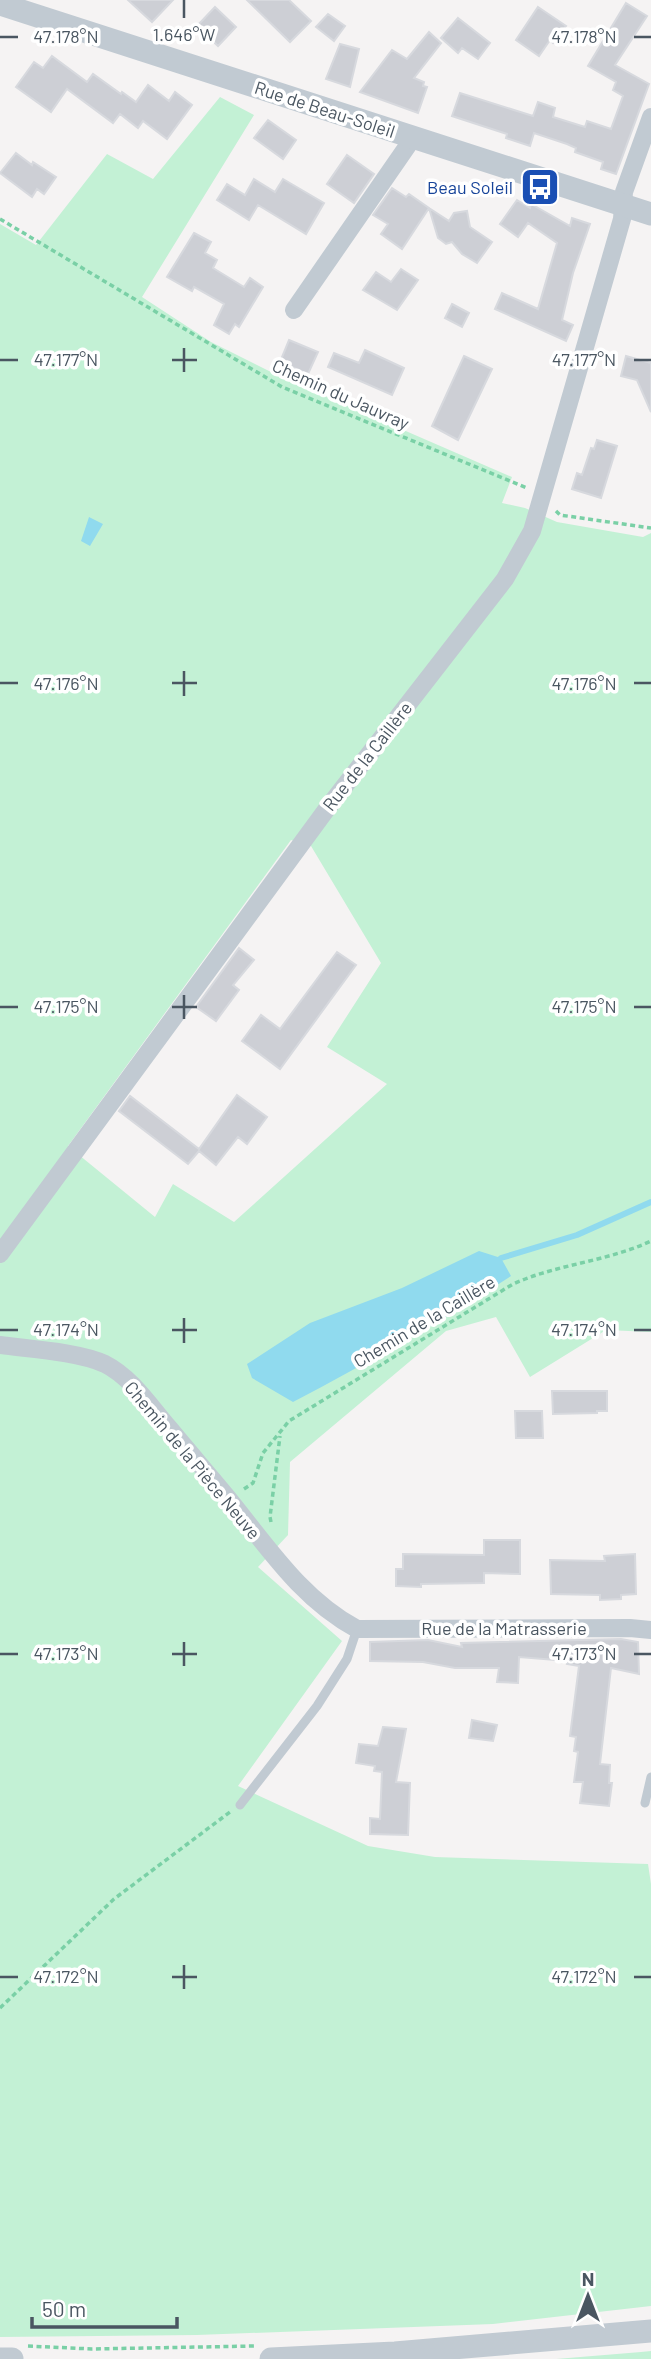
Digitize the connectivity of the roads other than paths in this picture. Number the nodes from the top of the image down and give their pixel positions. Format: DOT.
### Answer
graph roads {
  1 [pos="0,4"];
  2 [pos="651,117"];
  3 [pos="413,138"];
  4 [pos="623,205"];
  5 [pos="651,214"];
  6 [pos="294,310"];
  7 [pos="0,1254"];
  8 [pos="0,1345"];
  9 [pos="357,1629"];
  10 [pos="651,1630"];
  11 [pos="651,1777"];
  12 [pos="645,1803"];
  13 [pos="240,1805"];
  14 [pos="651,2330"];
  15 [pos="0,2358"];
  16 [pos="12,2359"];
  17 [pos="271,2359"];
  1 -- 3 [label="street, Rue de Beau-Soleil"];
  2 -- 4 [label="street, Rue de la Caillère"];
  3 -- 4 [label="street, Rue de Beau-Soleil"];
  3 -- 6 [label="street"];
  4 -- 5 [label="street, Rue de Beau-Soleil"];
  4 -- 7 [label="street, Rue de la Caillère"];
  8 -- 9 [label="street, Chemin de la Pièce Neuve"];
  9 -- 10 [label="street, Rue de la Matrasserie"];
  9 -- 13 [label="lane"];
  11 -- 12 [label="lane"];
  14 -- 17 [label="street"];
  15 -- 16 [label="street"];
}
